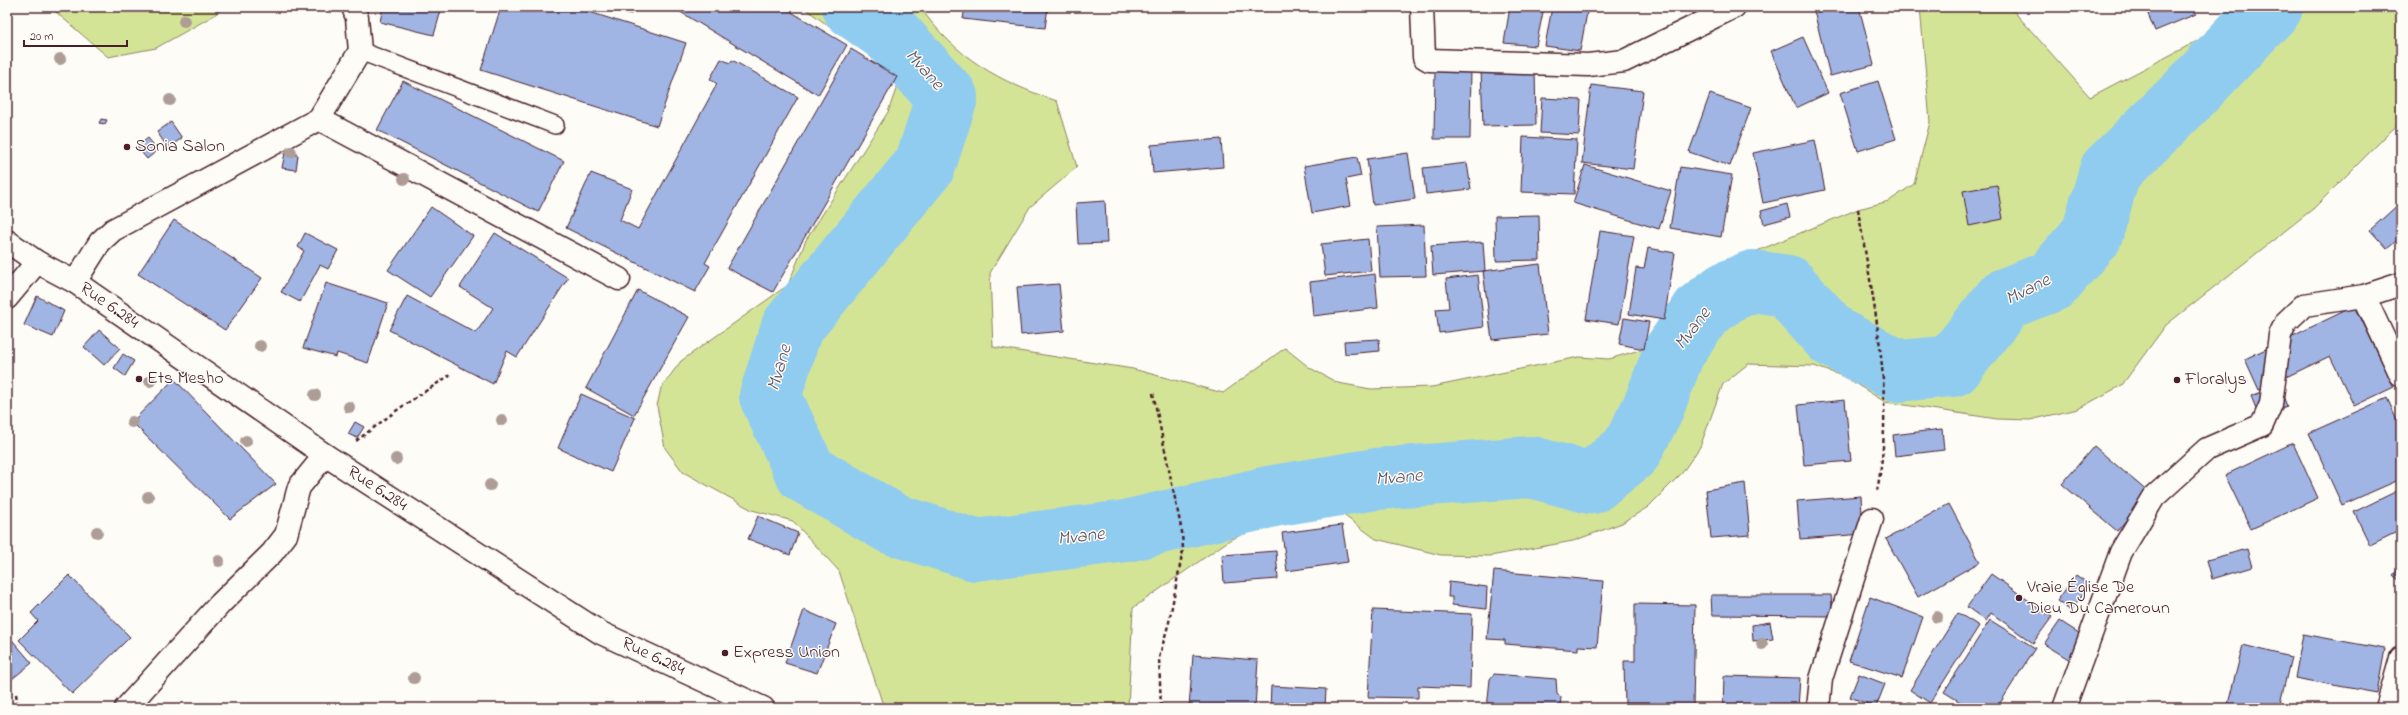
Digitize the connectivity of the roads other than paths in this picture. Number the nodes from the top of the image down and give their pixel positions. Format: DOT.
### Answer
graph roads {
  1 [pos="353,7"];
  2 [pos="1422,7"];
  3 [pos="1734,7"];
  4 [pos="360,51"];
  5 [pos="319,119"];
  6 [pos="555,125"];
  7 [pos="7,242"];
  8 [pos="37,262"];
  9 [pos="619,279"];
  10 [pos="75,282"];
  11 [pos="2401,284"];
  12 [pos="2364,296"];
  13 [pos="7,298"];
  14 [pos="2401,375"];
  15 [pos="325,455"];
  16 [pos="1872,518"];
  17 [pos="2401,658"];
  18 [pos="126,708"];
  19 [pos="763,708"];
  20 [pos="1818,708"];
  21 [pos="2064,708"];
  22 [pos="2387,708"];
  1 -- 4 [label="street"];
  2 -- 3 [label="street"];
  4 -- 5 [label="street"];
  4 -- 6 [label="lane"];
  5 -- 9 [label="street"];
  5 -- 10 [label="street"];
  7 -- 8 [label="street, Rue 6.284"];
  8 -- 10 [label="street, Rue 6.284"];
  8 -- 13 [label="street"];
  10 -- 15 [label="street, Rue 6.284"];
  11 -- 12 [label="street"];
  12 -- 14 [label="street"];
  12 -- 21 [label="street"];
  15 -- 18 [label="street"];
  15 -- 19 [label="street, Rue 6.284"];
  16 -- 20 [label="street"];
  17 -- 22 [label="street"];
}
